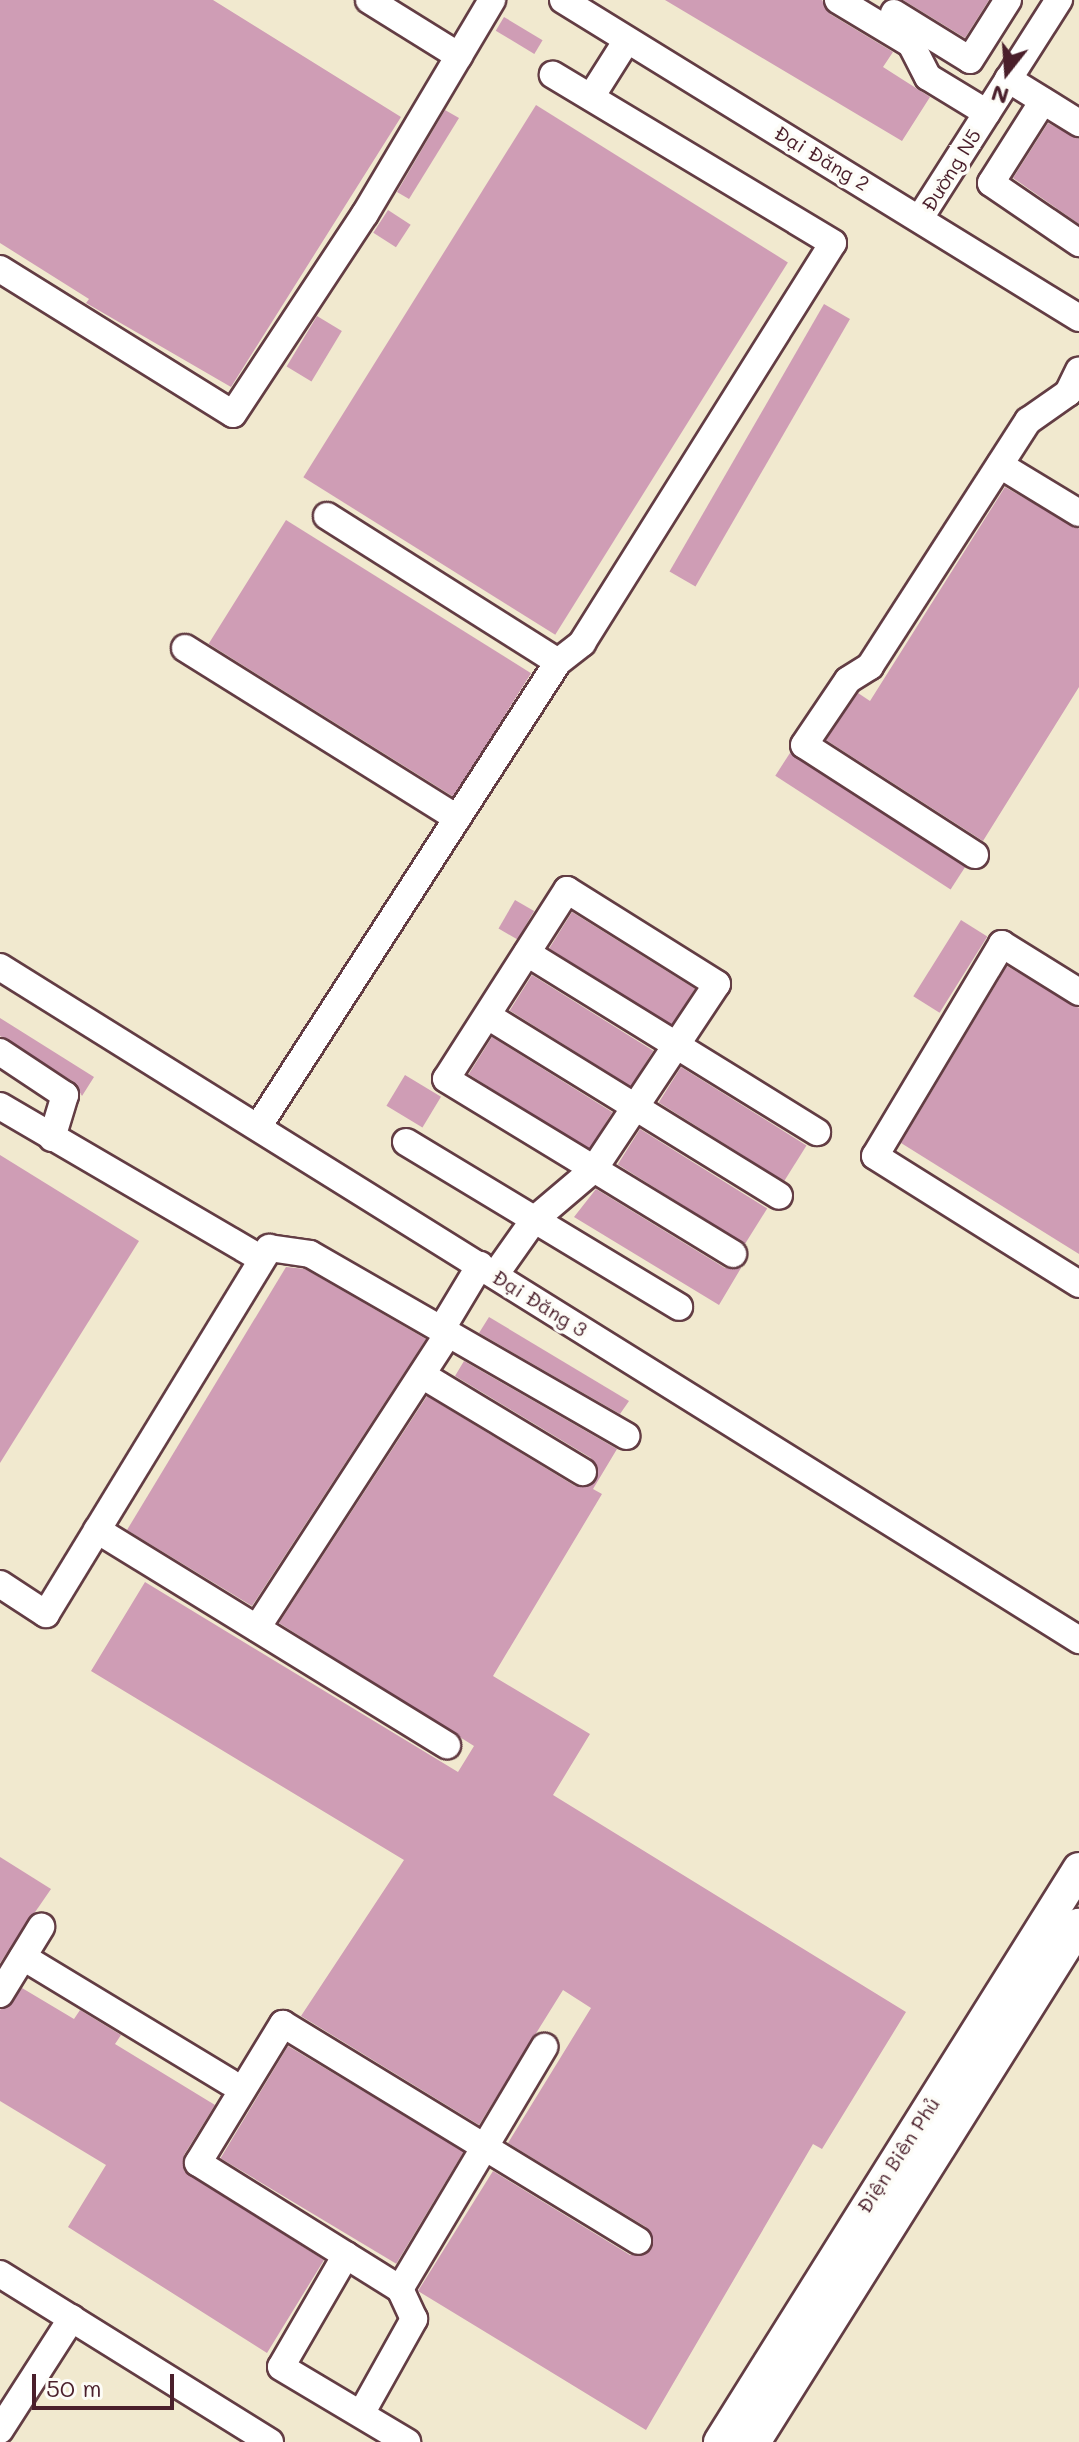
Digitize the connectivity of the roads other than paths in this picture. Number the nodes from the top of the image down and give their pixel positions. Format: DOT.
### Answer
graph roads {
  1 [pos="369,0"];
  2 [pos="492,0"];
  3 [pos="563,0"];
  4 [pos="838,0"];
  5 [pos="872,0"];
  6 [pos="1008,0"];
  7 [pos="1056,1"];
  8 [pos="627,40"];
  9 [pos="459,56"];
  10 [pos="553,75"];
  11 [pos="1008,79"];
  12 [pos="591,97"];
  13 [pos="1043,101"];
  14 [pos="987,113"];
  15 [pos="1079,123"];
  16 [pos="920,218"];
  17 [pos="1079,243"];
  18 [pos="0,269"];
  19 [pos="1079,318"];
  20 [pos="1075,388"];
  21 [pos="1000,465"];
  22 [pos="1079,513"];
  23 [pos="327,516"];
  24 [pos="185,648"];
  25 [pos="558,662"];
  26 [pos="457,818"];
  27 [pos="975,855"];
  28 [pos="527,953"];
  29 [pos="0,967"];
  30 [pos="1079,992"];
  31 [pos="488,1016"];
  32 [pos="677,1046"];
  33 [pos="0,1052"];
  34 [pos="0,1106"];
  35 [pos="637,1108"];
  36 [pos="258,1127"];
  37 [pos="817,1132"];
  38 [pos="52,1138"];
  39 [pos="406,1142"];
  40 [pos="594,1169"];
  41 [pos="779,1196"];
  42 [pos="534,1220"];
  43 [pos="733,1254"];
  44 [pos="262,1259"];
  45 [pos="487,1270"];
  46 [pos="1079,1284"];
  47 [pos="679,1307"];
  48 [pos="445,1332"];
  49 [pos="422,1375"];
  50 [pos="626,1436"];
  51 [pos="583,1472"];
  52 [pos="97,1530"];
  53 [pos="0,1584"];
  54 [pos="257,1628"];
  55 [pos="1079,1640"];
  56 [pos="447,1745"];
  57 [pos="1079,1869"];
  58 [pos="1079,1925"];
  59 [pos="41,1927"];
  60 [pos="23,1957"];
  61 [pos="0,1994"];
  62 [pos="544,2047"];
  63 [pos="229,2082"];
  64 [pos="485,2147"];
  65 [pos="638,2241"];
  66 [pos="346,2255"];
  67 [pos="0,2274"];
  68 [pos="400,2289"];
  69 [pos="72,2318"];
  70 [pos="361,2414"];
  71 [pos="0,2430"];
  72 [pos="270,2442"];
  73 [pos="407,2442"];
  74 [pos="720,2442"];
  75 [pos="754,2442"];
  1 -- 9 [label="street"];
  2 -- 9 [label="street"];
  3 -- 8 [label="street, Đại Đăng 2"];
  4 -- 14 [label="street"];
  5 -- 6 [label="street"];
  7 -- 11 [label="street, Đường N5"];
  8 -- 12 [label="street"];
  8 -- 16 [label="street, Đại Đăng 2"];
  9 -- 18 [label="street"];
  10 -- 12 [label="street"];
  11 -- 13 [label="street"];
  11 -- 14 [label="street, Đường N5"];
  12 -- 25 [label="street"];
  13 -- 15 [label="street"];
  13 -- 17 [label="street"];
  14 -- 16 [label="street, Đường N5"];
  16 -- 19 [label="street, Đại Đăng 2"];
  20 -- 21 [label="street"];
  21 -- 22 [label="street"];
  21 -- 27 [label="street"];
  23 -- 25 [label="street"];
  24 -- 26 [label="street"];
  25 -- 26 [label="street"];
  26 -- 36 [label="street"];
  28 -- 31 [label="street"];
  28 -- 32 [label="street"];
  28 -- 32 [label="street"];
  29 -- 36 [label="street, Đại Đăng 3"];
  30 -- 46 [label="street"];
  31 -- 35 [label="street"];
  31 -- 40 [label="street"];
  32 -- 35 [label="street"];
  32 -- 37 [label="street"];
  33 -- 38 [label="street"];
  34 -- 38 [label="street"];
  35 -- 40 [label="street"];
  35 -- 41 [label="street"];
  36 -- 45 [label="street, Đại Đăng 3"];
  38 -- 44 [label="street"];
  39 -- 42 [label="street"];
  40 -- 42 [label="street"];
  40 -- 43 [label="street"];
  42 -- 45 [label="street"];
  42 -- 47 [label="street"];
  44 -- 48 [label="street"];
  44 -- 52 [label="street"];
  45 -- 48 [label="street"];
  45 -- 55 [label="street, Đại Đăng 3"];
  48 -- 49 [label="street"];
  48 -- 50 [label="street"];
  49 -- 51 [label="street"];
  49 -- 54 [label="street"];
  52 -- 53 [label="street"];
  52 -- 54 [label="street"];
  54 -- 56 [label="street"];
  57 -- 74 [label="main road, Điện Biên Phủ"];
  58 -- 75 [label="main road, Điện Biên Phủ"];
  59 -- 60 [label="street"];
  60 -- 61 [label="street"];
  60 -- 63 [label="street"];
  62 -- 64 [label="street"];
  64 -- 65 [label="street"];
  64 -- 66 [label="street"];
  64 -- 68 [label="street"];
  66 -- 68 [label="street"];
  66 -- 70 [label="street"];
  67 -- 69 [label="street"];
  68 -- 70 [label="street"];
  69 -- 71 [label="street"];
  69 -- 72 [label="street"];
  70 -- 73 [label="street"];
}
